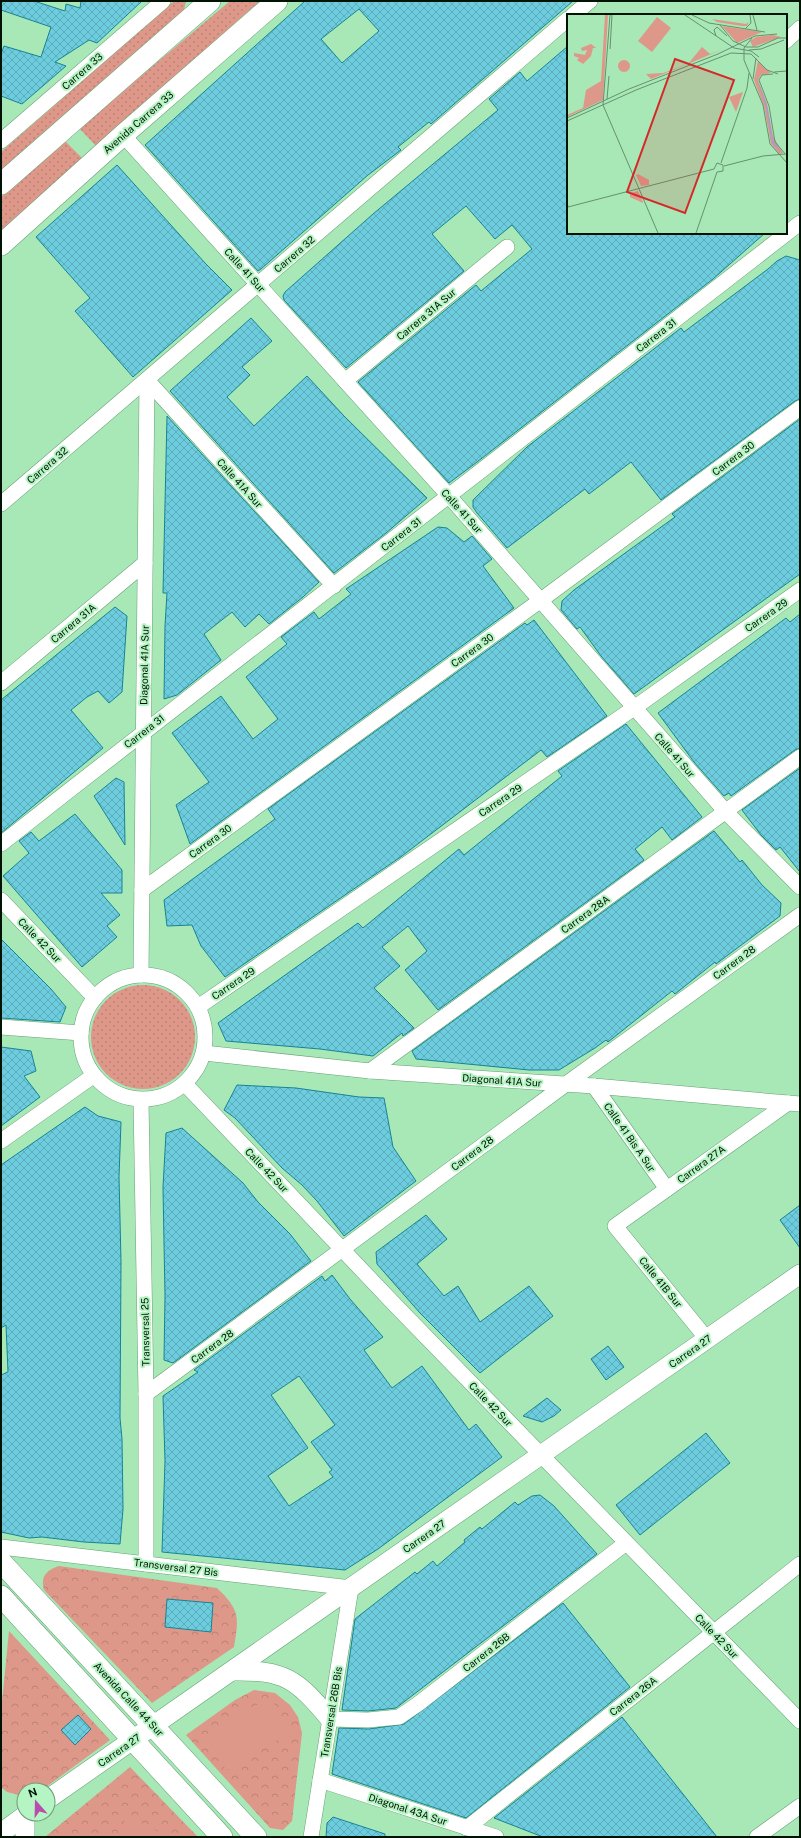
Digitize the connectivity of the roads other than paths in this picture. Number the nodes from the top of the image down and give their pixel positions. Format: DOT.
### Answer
graph roads {
  1 [pos="163,1"];
  2 [pos="210,1"];
  3 [pos="277,1"];
  4 [pos="590,1"];
  5 [pos="574,14"];
  6 [pos="567,21"];
  7 [pos="800,28"];
  8 [pos="787,40"];
  9 [pos="123,135"];
  10 [pos="1,141"];
  11 [pos="1,184"];
  12 [pos="795,227"];
  13 [pos="787,233"];
  14 [pos="786,234"];
  15 [pos="1,245"];
  16 [pos="507,247"];
  17 [pos="258,285"];
  18 [pos="146,380"];
  19 [pos="345,381"];
  20 [pos="800,408"];
  21 [pos="449,496"];
  22 [pos="1,504"];
  23 [pos="145,563"];
  24 [pos="334,586"];
  25 [pos="800,590"];
  26 [pos="541,600"];
  27 [pos="1,683"];
  28 [pos="634,708"];
  29 [pos="143,731"];
  30 [pos="800,758"];
  31 [pos="726,812"];
  32 [pos="1,844"];
  33 [pos="800,887"];
  34 [pos="142,890"];
  35 [pos="1,900"];
  36 [pos="800,915"];
  37 [pos="141,975"];
  38 [pos="95,998"];
  39 [pos="198,1007"];
  40 [pos="1,1027"];
  41 [pos="80,1033"];
  42 [pos="204,1053"];
  43 [pos="370,1071"];
  44 [pos="93,1076"];
  45 [pos="185,1084"];
  46 [pos="566,1084"];
  47 [pos="594,1086"];
  48 [pos="141,1100"];
  49 [pos="794,1103"];
  50 [pos="1,1141"];
  51 [pos="667,1189"];
  52 [pos="615,1226"];
  53 [pos="343,1249"];
  54 [pos="800,1274"];
  55 [pos="707,1339"];
  56 [pos="146,1394"];
  57 [pos="541,1455"];
  58 [pos="626,1543"];
  59 [pos="1,1546"];
  60 [pos="1,1562"];
  61 [pos="146,1564"];
  62 [pos="800,1564"];
  63 [pos="351,1588"];
  64 [pos="1,1596"];
  65 [pos="714,1632"];
  66 [pos="232,1671"];
  67 [pos="330,1719"];
  68 [pos="800,1721"];
  69 [pos="153,1726"];
  70 [pos="133,1740"];
  71 [pos="320,1780"];
  72 [pos="56,1794"];
  73 [pos="800,1806"];
  74 [pos="16,1822"];
  75 [pos="26,1822"];
  76 [pos="467,1828"];
  77 [pos="1,1832"];
  78 [pos="25,1837"];
  79 [pos="222,1837"];
  80 [pos="256,1837"];
  81 [pos="311,1837"];
  82 [pos="496,1837"];
  83 [pos="757,1837"];
  1 -- 10 [label="street, Carrera 33"];
  2 -- 11 [label="main road"];
  3 -- 9 [label="main road, Avenida Carrera 33"];
  4 -- 5 [label="street"];
  6 -- 17 [label="street, Carrera 32"];
  7 -- 8 [label="street"];
  9 -- 15 [label="main road, Avenida Carrera 33"];
  9 -- 17 [label="street, Calle 41 Sur"];
  12 -- 13 [label="street, Carrera 31"];
  14 -- 21 [label="street, Carrera 31"];
  16 -- 19 [label="street, Carrera 31A Sur"];
  17 -- 18 [label="street, Carrera 32"];
  17 -- 19 [label="street, Calle 41 Sur"];
  18 -- 22 [label="street, Carrera 32"];
  18 -- 23 [label="street, Diagonal 41A Sur"];
  18 -- 24 [label="street, Calle 41A Sur"];
  19 -- 21 [label="street, Calle 41 Sur"];
  20 -- 26 [label="street, Carrera 30"];
  21 -- 24 [label="street, Carrera 31"];
  21 -- 26 [label="street, Calle 41 Sur"];
  23 -- 27 [label="street, Carrera 31A"];
  23 -- 29 [label="street, Diagonal 41A Sur"];
  24 -- 29 [label="street, Carrera 31"];
  25 -- 28 [label="street, Carrera 29"];
  26 -- 28 [label="street, Calle 41 Sur"];
  26 -- 34 [label="street, Carrera 30"];
  28 -- 31 [label="street, Calle 41 Sur"];
  28 -- 39 [label="street, Carrera 29"];
  29 -- 32 [label="street, Carrera 31"];
  29 -- 34 [label="street, Diagonal 41A Sur"];
  30 -- 31 [label="street, Carrera 28A"];
  31 -- 33 [label="street, Calle 41 Sur"];
  31 -- 43 [label="street, Carrera 28A"];
  34 -- 37 [label="street, Diagonal 41A Sur"];
  35 -- 38 [label="street, Calle 42 Sur"];
  36 -- 46 [label="street, Carrera 28"];
  37 -- 38 [label="street"];
  37 -- 39 [label="street"];
  38 -- 41 [label="street"];
  39 -- 42 [label="street"];
  40 -- 41 [label="street"];
  41 -- 44 [label="street"];
  42 -- 43 [label="street, Diagonal 41A Sur"];
  42 -- 45 [label="street"];
  43 -- 46 [label="street, Diagonal 41A Sur"];
  44 -- 48 [label="street"];
  44 -- 50 [label="street"];
  45 -- 48 [label="street"];
  45 -- 53 [label="street, Calle 42 Sur"];
  46 -- 47 [label="street, Diagonal 41A Sur"];
  46 -- 53 [label="street, Carrera 28"];
  47 -- 49 [label="street, Diagonal 41A Sur"];
  47 -- 51 [label="street, Calle 41 Bis A Sur"];
  48 -- 56 [label="street, Transversal 25"];
  49 -- 51 [label="street, Carrera 27A"];
  51 -- 52 [label="street, Carrera 27A"];
  52 -- 55 [label="street, Calle 41B Sur"];
  53 -- 56 [label="street, Carrera 28"];
  53 -- 57 [label="street, Calle 42 Sur"];
  54 -- 55 [label="street, Carrera 27"];
  55 -- 57 [label="street, Carrera 27"];
  56 -- 61 [label="street, Transversal 25"];
  57 -- 58 [label="street, Calle 42 Sur"];
  57 -- 63 [label="street, Carrera 27"];
  58 -- 65 [label="street, Calle 42 Sur"];
  58 -- 67 [label="street, Carrera 26B"];
  59 -- 61 [label="street, Transversal 27 Bis"];
  60 -- 69 [label="main road, Avenida Calle 44 Sur"];
  61 -- 63 [label="street, Transversal 27 Bis"];
  62 -- 65 [label="street, Carrera 26A"];
  63 -- 66 [label="street, Carrera 27"];
  63 -- 67 [label="street, Transversal 26B Bis"];
  64 -- 70 [label="main road"];
  65 -- 68 [label="street, Calle 42 Sur"];
  65 -- 76 [label="street, Carrera 26A"];
  66 -- 67 [label="street"];
  66 -- 69 [label="street, Carrera 27"];
  67 -- 71 [label="street, Transversal 26B Bis"];
  69 -- 70 [label="street, Carrera 27"];
  69 -- 80 [label="main road, Avenida Calle 44 Sur"];
  70 -- 72 [label="street, Carrera 27"];
  70 -- 79 [label="main road"];
  71 -- 76 [label="street, Diagonal 43A Sur"];
  71 -- 81 [label="street, Transversal 26B Bis"];
  73 -- 83 [label="street"];
  74 -- 77 [label="street"];
  75 -- 78 [label="street"];
  76 -- 82 [label="street, Diagonal 43A Sur"];
}
